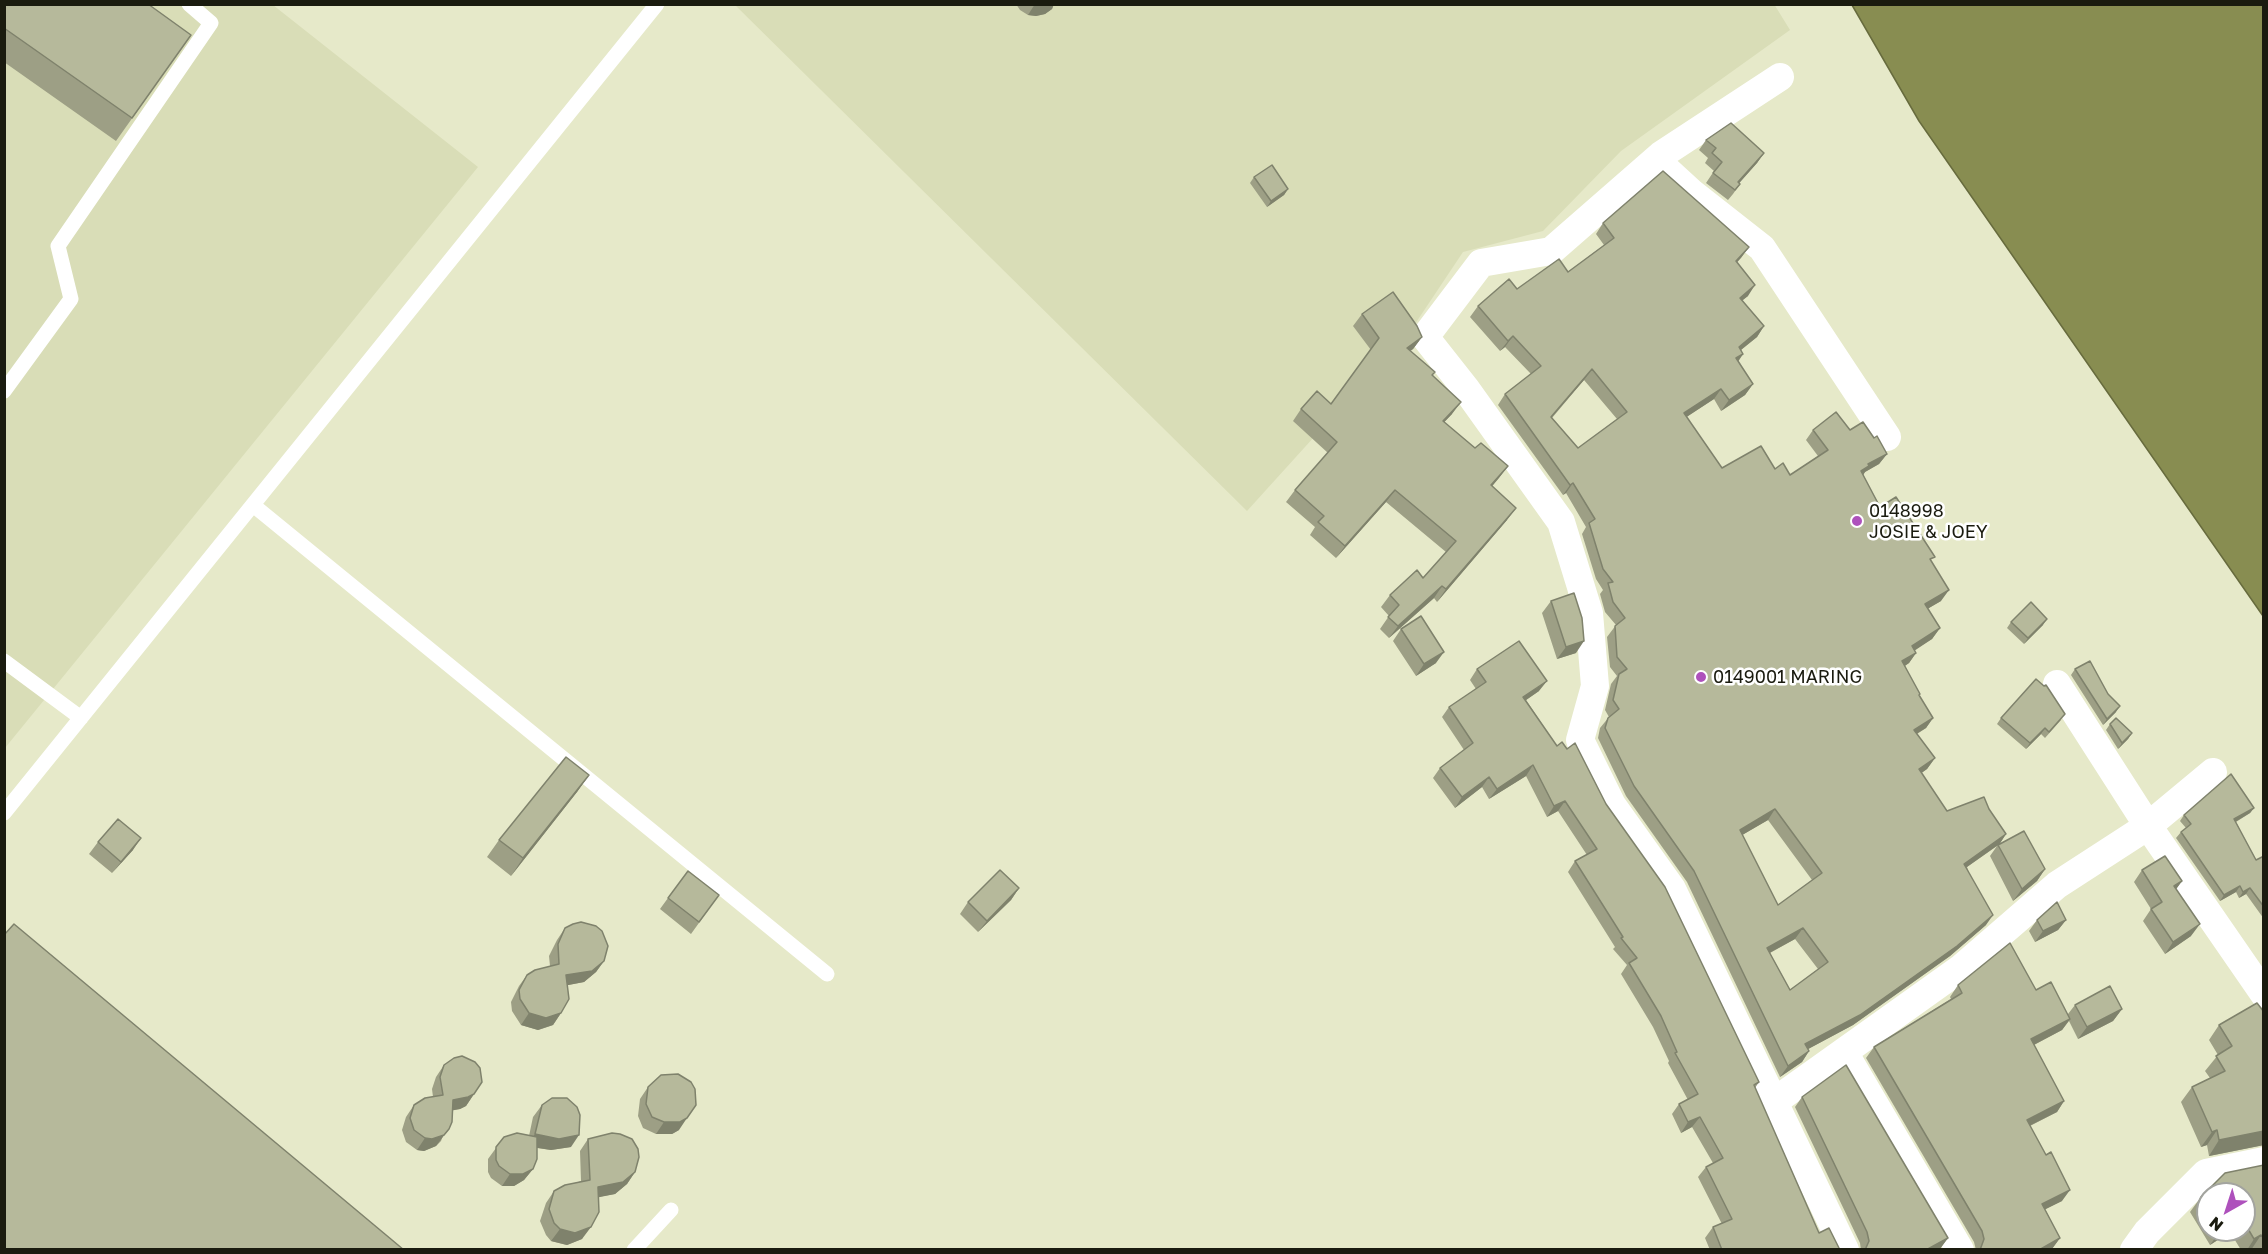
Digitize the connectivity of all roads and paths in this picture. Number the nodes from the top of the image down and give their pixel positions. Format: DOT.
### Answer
graph roads {
  1 [pos="189,4"];
  2 [pos="657,4"];
  3 [pos="1780,77"];
  4 [pos="1656,160"];
  5 [pos="4,391"];
  6 [pos="1887,437"];
  7 [pos="254,505"];
  8 [pos="4,661"];
  9 [pos="2057,684"];
  10 [pos="81,718"];
  11 [pos="2213,772"];
  12 [pos="4,813"];
  13 [pos="2148,826"];
  14 [pos="827,974"];
  15 [pos="2264,994"];
  16 [pos="1844,1052"];
  17 [pos="1775,1101"];
  18 [pos="2264,1161"];
  19 [pos="671,1210"];
  20 [pos="634,1250"];
  21 [pos="1845,1250"];
  22 [pos="1960,1250"];
  23 [pos="2134,1250"];
  1 -- 5 [label="lane"];
  2 -- 7 [label="lane"];
  3 -- 4 [label="street"];
  4 -- 6 [label="street"];
  4 -- 17 [label="street"];
  7 -- 10 [label="lane"];
  7 -- 14 [label="lane"];
  8 -- 10 [label="lane"];
  9 -- 13 [label="street"];
  10 -- 12 [label="lane"];
  11 -- 13 [label="street"];
  13 -- 15 [label="street"];
  13 -- 16 [label="street"];
  16 -- 17 [label="street"];
  16 -- 22 [label="street"];
  17 -- 21 [label="street"];
  18 -- 23 [label="street"];
  19 -- 20 [label="lane"];
}
